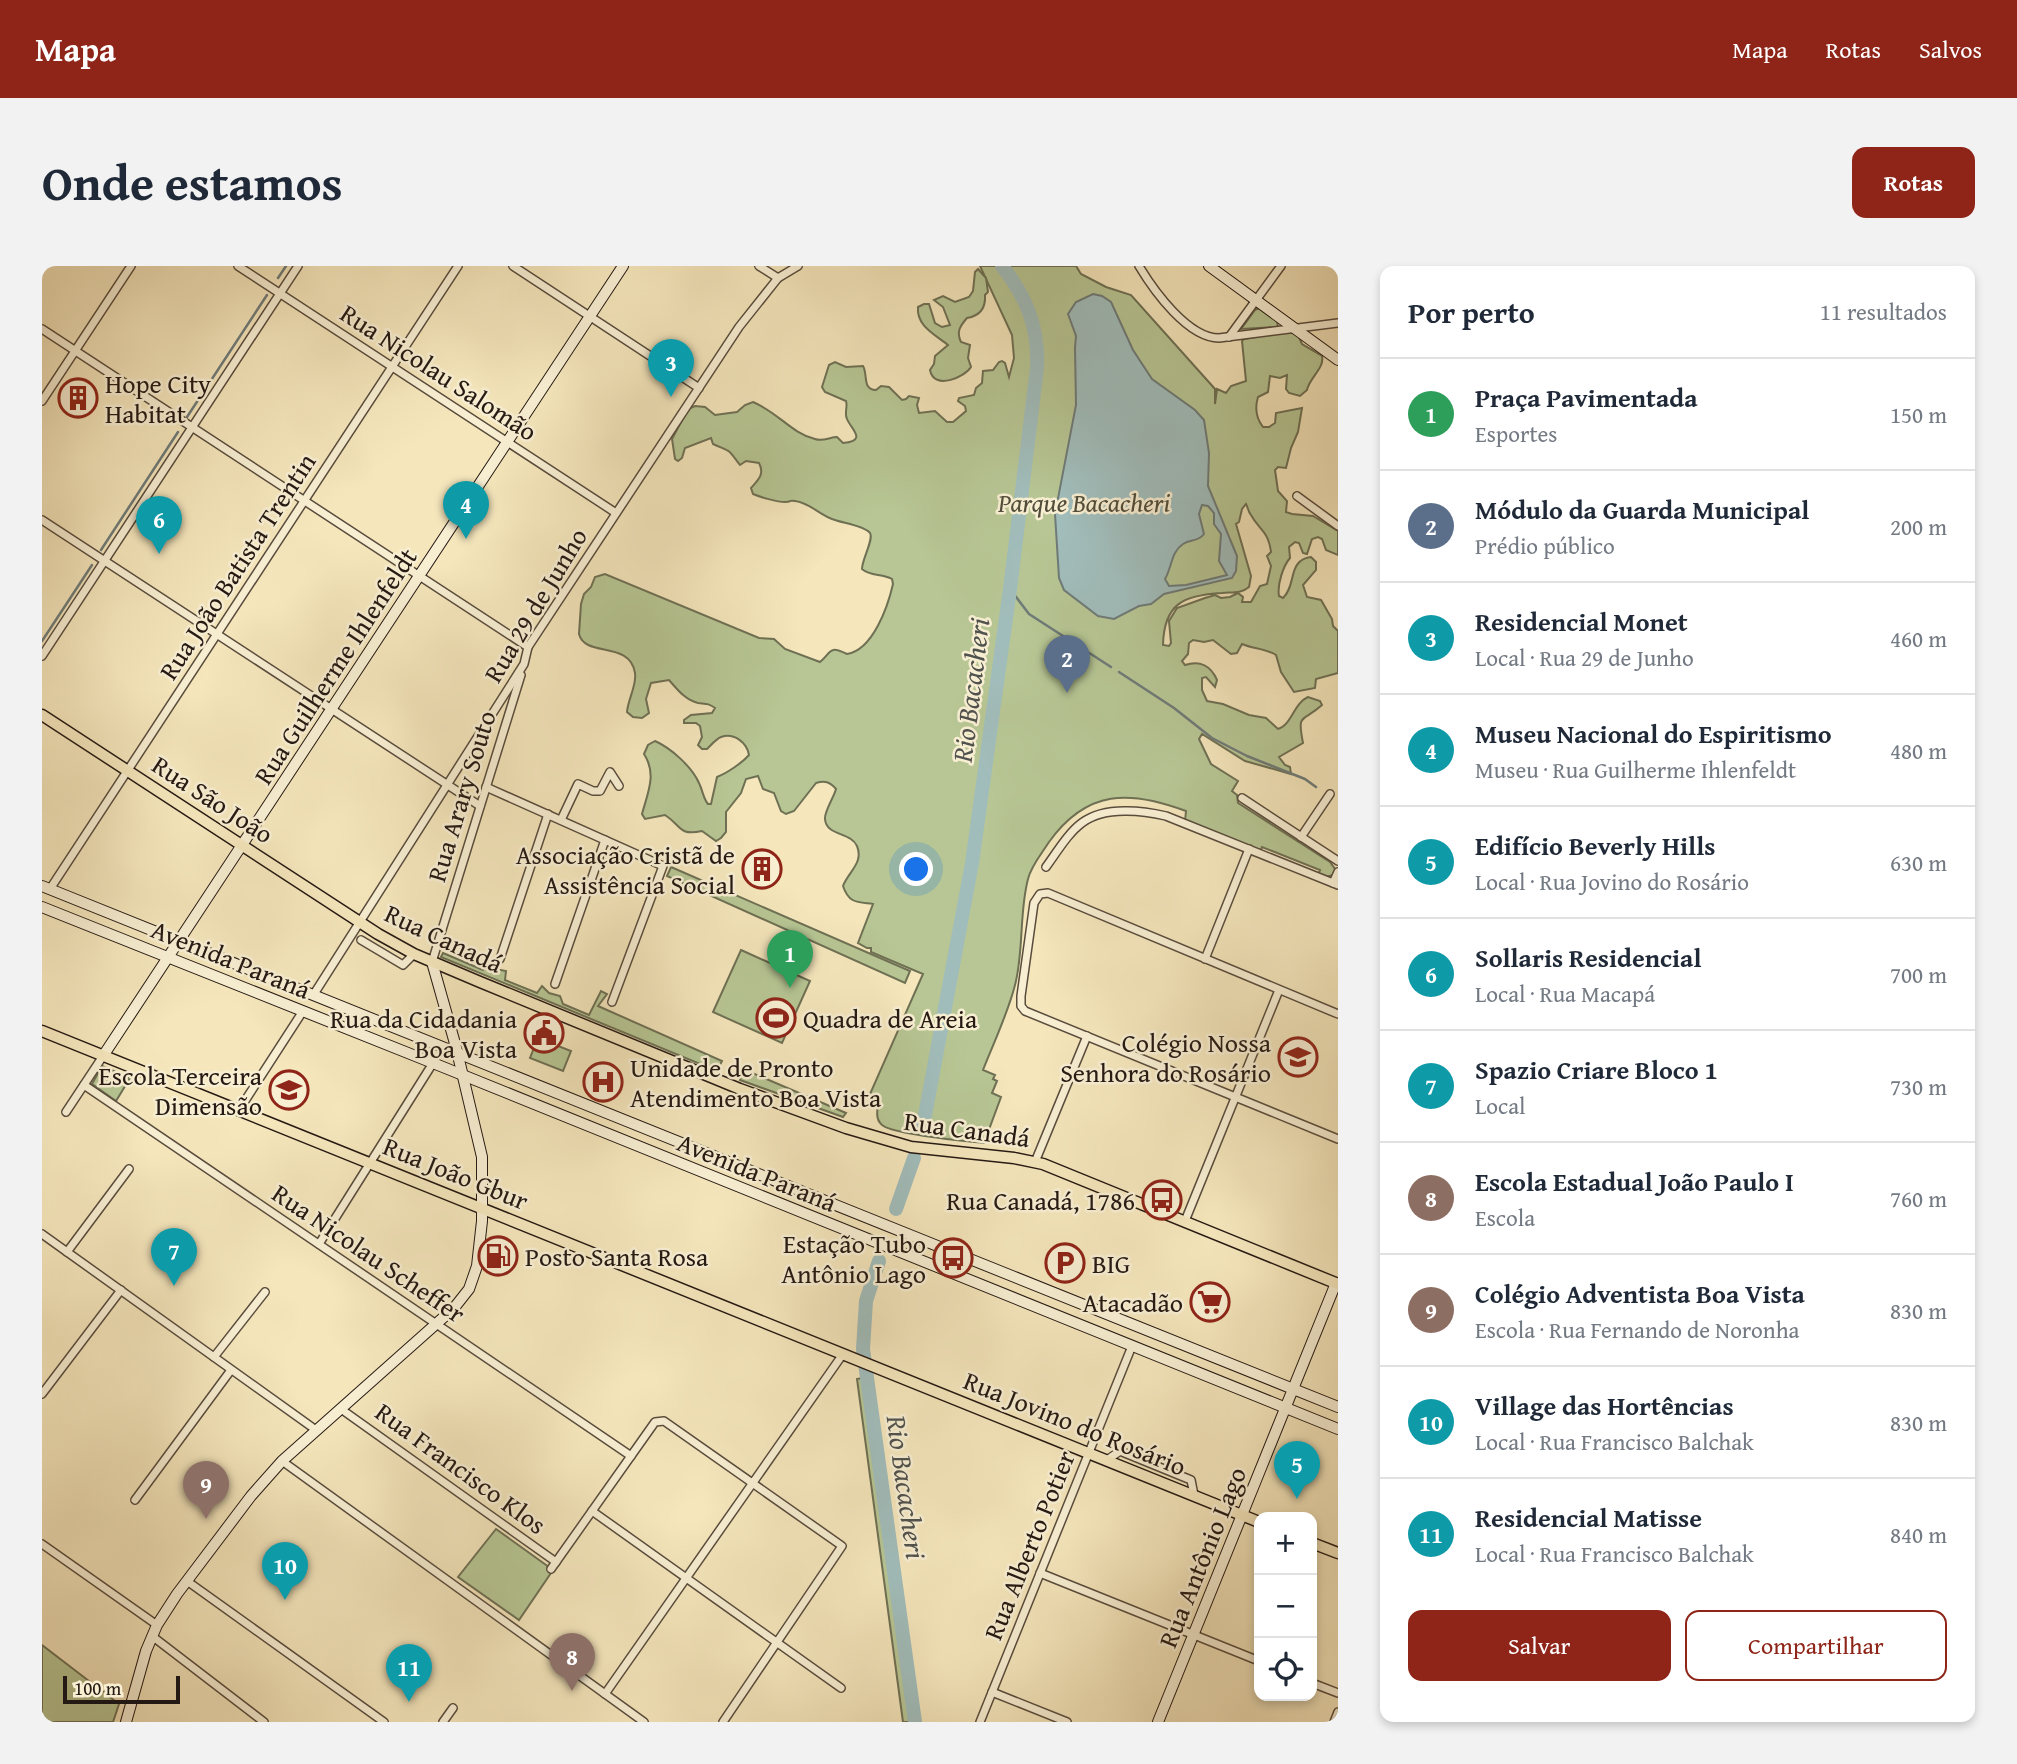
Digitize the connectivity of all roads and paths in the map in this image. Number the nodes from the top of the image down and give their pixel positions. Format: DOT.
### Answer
graph roads {
  1 [pos="131,266"];
  2 [pos="238,266"];
  3 [pos="298,266"];
  4 [pos="458,266"];
  5 [pos="513,266"];
  6 [pos="622,266"];
  7 [pos="759,266"];
  8 [pos="798,266"];
  9 [pos="1139,266"];
  10 [pos="1209,266"];
  11 [pos="1281,266"];
  12 [pos="778,278"];
  13 [pos="280,293"];
  14 [pos="1256,300"];
  15 [pos="590,316"];
  16 [pos="1338,323"];
  17 [pos="42,329"];
  18 [pos="1295,329"];
  19 [pos="1230,337"];
  20 [pos="75,351"];
  21 [pos="1338,360"];
  22 [pos="392,367"];
  23 [pos="699,388"];
  24 [pos="42,401"];
  25 [pos="192,427"];
  26 [pos="507,442"];
  27 [pos="1297,496"];
  28 [pos="304,500"];
  29 [pos="616,513"];
  30 [pos="42,520"];
  31 [pos="1338,526"];
  32 [pos="104,561"];
  33 [pos="419,576"];
  34 [pos="217,634"];
  35 [pos="528,647"];
  36 [pos="42,656"];
  37 [pos="524,664"];
  38 [pos="332,710"];
  39 [pos="42,715"];
  40 [pos="128,771"];
  41 [pos="447,785"];
  42 [pos="619,786"];
  43 [pos="486,787"];
  44 [pos="1330,794"];
  45 [pos="1242,798"];
  46 [pos="480,806"];
  47 [pos="548,814"];
  48 [pos="561,820"];
  49 [pos="1301,837"];
  50 [pos="605,840"];
  51 [pos="243,846"];
  52 [pos="1249,849"];
  53 [pos="1338,862"];
  54 [pos="1046,867"];
  55 [pos="1338,872"];
  56 [pos="1335,884"];
  57 [pos="46,888"];
  58 [pos="42,907"];
  59 [pos="359,922"];
  60 [pos="383,938"];
  61 [pos="361,940"];
  62 [pos="174,949"];
  63 [pos="414,954"];
  64 [pos="384,955"];
  65 [pos="500,959"];
  66 [pos="1205,959"];
  67 [pos="432,962"];
  68 [pos="555,984"];
  69 [pos="1279,990"];
  70 [pos="314,994"];
  71 [pos="612,1002"];
  72 [pos="303,1010"];
  73 [pos="1338,1014"];
  74 [pos="42,1031"];
  75 [pos="1087,1037"];
  76 [pos="103,1056"];
  77 [pos="458,1057"];
  78 [pos="433,1063"];
  79 [pos="462,1075"];
  80 [pos="84,1085"];
  81 [pos="1236,1097"];
  82 [pos="239,1110"];
  83 [pos="66,1112"];
  84 [pos="1338,1139"];
  85 [pos="1035,1162"];
  86 [pos="370,1163"];
  87 [pos="129,1169"];
  88 [pos="482,1208"];
  89 [pos="1185,1221"];
  90 [pos="42,1234"];
  91 [pos="319,1244"];
  92 [pos="67,1252"];
  93 [pos="1337,1282"];
  94 [pos="121,1290"];
  95 [pos="265,1292"];
  96 [pos="436,1324"];
  97 [pos="1132,1346"];
  98 [pos="848,1355"];
  99 [pos="214,1357"];
  100 [pos="874,1366"];
  101 [pos="231,1370"];
  102 [pos="1293,1389"];
  103 [pos="42,1394"];
  104 [pos="1338,1407"];
  105 [pos="1285,1408"];
  106 [pos="341,1409"];
  107 [pos="1338,1429"];
  108 [pos="316,1430"];
  109 [pos="1089,1453"];
  110 [pos="631,1456"];
  111 [pos="282,1461"];
  112 [pos="752,1484"];
  113 [pos="135,1500"];
  114 [pos="592,1511"];
  115 [pos="1242,1514"];
  116 [pos="1254,1519"];
  117 [pos="42,1544"];
  118 [pos="1317,1545"];
  119 [pos="1338,1553"];
  120 [pos="1040,1573"];
  121 [pos="686,1578"];
  122 [pos="187,1581"];
  123 [pos="157,1625"];
  124 [pos="1193,1634"];
  125 [pos="152,1636"];
  126 [pos="777,1643"];
  127 [pos="1254,1659"];
  128 [pos="1317,1685"];
  129 [pos="841,1688"];
  130 [pos="992,1692"];
  131 [pos="1338,1693"];
  132 [pos="605,1694"];
  133 [pos="453,1707"];
  134 [pos="1338,1712"];
  135 [pos="126,1722"];
  136 [pos="264,1722"];
  137 [pos="384,1722"];
  138 [pos="443,1722"];
  139 [pos="644,1722"];
  140 [pos="723,1722"];
  141 [pos="980,1722"];
  142 [pos="1067,1722"];
  143 [pos="1157,1722"];
  144 [pos="1334,1722"];
  1 -- 20 [label="street"];
  2 -- 13 [label="street, Rua Nicolau Salomão"];
  3 -- 13 [label="street"];
  4 -- 22 [label="street, Rua João Batista Trentin"];
  5 -- 15 [label="street"];
  6 -- 15 [label="street, Rua Guilherme Ihlenfeldt"];
  7 -- 12 [label="street"];
  8 -- 12 [label="street, Rua 29 de Junho"];
  9 -- 19 [label="street"];
  10 -- 14 [label="street"];
  11 -- 14 [label="street"];
  12 -- 23 [label="street, Rua 29 de Junho"];
  13 -- 22 [label="street, Rua Nicolau Salomão"];
  13 -- 25 [label="street"];
  14 -- 18 [label="street"];
  14 -- 19 [label="street"];
  15 -- 23 [label="street"];
  15 -- 26 [label="street, Rua Guilherme Ihlenfeldt"];
  16 -- 18 [label="street"];
  17 -- 20 [label="street"];
  18 -- 19 [label="street"];
  18 -- 21 [label="street"];
  20 -- 24 [label="street"];
  20 -- 25 [label="street"];
  22 -- 26 [label="street, Rua Nicolau Salomão"];
  22 -- 28 [label="street, Rua João Batista Trentin"];
  23 -- 29 [label="street, Rua 29 de Junho"];
  25 -- 28 [label="street"];
  25 -- 32 [label="street"];
  26 -- 29 [label="street, Rua Nicolau Salomão"];
  26 -- 33 [label="street, Rua Guilherme Ihlenfeldt"];
  27 -- 31 [label="street"];
  28 -- 33 [label="street"];
  28 -- 34 [label="street, Rua João Batista Trentin"];
  29 -- 35 [label="street, Rua 29 de Junho"];
  30 -- 32 [label="street"];
  32 -- 34 [label="street"];
  32 -- 36 [label="street"];
  33 -- 35 [label="street"];
  33 -- 38 [label="street, Rua Guilherme Ihlenfeldt"];
  34 -- 38 [label="street"];
  34 -- 40 [label="street, Rua João Batista Trentin"];
  35 -- 37 [label="street, Rua 29 de Junho"];
  37 -- 41 [label="street, Rua 29 de Junho"];
  37 -- 43 [label="street, Rua Arary Souto"];
  38 -- 41 [label="street"];
  38 -- 51 [label="street, Rua Guilherme Ihlenfeldt"];
  39 -- 40 [label="main road, Rua São João"];
  40 -- 51 [label="main road, Rua São João"];
  40 -- 57 [label="street, Rua João Batista Trentin"];
  41 -- 46 [label="street"];
  41 -- 59 [label="street, Rua 29 de Junho"];
  42 -- 48 [label="street"];
  43 -- 46 [label="street, Rua Arary Souto"];
  43 -- 47 [label="street"];
  44 -- 49 [label="street"];
  45 -- 49 [label="street"];
  46 -- 67 [label="street, Rua Arary Souto"];
  47 -- 48 [label="street"];
  47 -- 65 [label="street"];
  48 -- 50 [label="street"];
  49 -- 53 [label="street"];
  50 -- 68 [label="street"];
  50 -- 71 [label="street"];
  51 -- 59 [label="main road, Rua São João"];
  51 -- 62 [label="street, Rua Guilherme Ihlenfeldt"];
  52 -- 54 [label="street"];
  52 -- 56 [label="street"];
  52 -- 66 [label="street"];
  55 -- 56 [label="street"];
  57 -- 62 [label="street, Avenida Paraná"];
  58 -- 62 [label="street, Avenida Paraná"];
  59 -- 60 [label="main road, Rua Canadá"];
  59 -- 70 [label="street, Rua 29 de Junho"];
  60 -- 63 [label="main road, Rua Canadá"];
  60 -- 64 [label="street"];
  61 -- 64 [label="street"];
  62 -- 70 [label="street, Avenida Paraná"];
  62 -- 72 [label="street, Avenida Paraná"];
  62 -- 76 [label="street, Rua Guilherme Ihlenfeldt"];
  63 -- 64 [label="street"];
  63 -- 67 [label="main road, Rua Canadá"];
  66 -- 69 [label="street"];
  66 -- 75 [label="street"];
  67 -- 77 [label="street"];
  67 -- 85 [label="main road, Rua Canadá"];
  69 -- 73 [label="street"];
  69 -- 81 [label="street"];
  70 -- 77 [label="street, Avenida Paraná"];
  72 -- 78 [label="street, Avenida Paraná"];
  72 -- 82 [label="street"];
  74 -- 76 [label="main road, Rua João Gbur"];
  75 -- 81 [label="street"];
  75 -- 85 [label="street"];
  76 -- 80 [label="street"];
  76 -- 82 [label="main road, Rua João Gbur"];
  77 -- 79 [label="street"];
  77 -- 102 [label="street, Avenida Paraná"];
  78 -- 79 [label="street, Avenida Paraná"];
  78 -- 86 [label="street"];
  79 -- 88 [label="street"];
  79 -- 97 [label="street, Avenida Paraná"];
  80 -- 83 [label="street"];
  80 -- 91 [label="street, Rua Nicolau Scheffer"];
  81 -- 84 [label="street"];
  81 -- 89 [label="street"];
  82 -- 86 [label="main road, Rua João Gbur"];
  85 -- 89 [label="main road, Rua Canadá"];
  86 -- 88 [label="main road, Rua João Gbur"];
  86 -- 91 [label="street"];
  87 -- 92 [label="street"];
  88 -- 96 [label="street"];
  88 -- 98 [label="main road, Rua João Gbur"];
  89 -- 93 [label="main road, Rua Canadá"];
  90 -- 92 [label="street"];
  91 -- 96 [label="street, Rua Nicolau Scheffer"];
  92 -- 94 [label="street"];
  93 -- 102 [label="street, Rua Antônio Lago"];
  94 -- 99 [label="street"];
  94 -- 103 [label="street"];
  95 -- 99 [label="street"];
  96 -- 106 [label="street"];
  96 -- 110 [label="street, Rua Nicolau Scheffer"];
  97 -- 105 [label="street, Avenida Paraná"];
  97 -- 109 [label="street, Rua Alberto Potier"];
  98 -- 100 [label="main road, Rua João Gbur"];
  98 -- 112 [label="street"];
  99 -- 101 [label="street"];
  100 -- 109 [label="main road, Rua Jovino do Rosário"];
  101 -- 108 [label="street"];
  101 -- 113 [label="street"];
  102 -- 104 [label="street, Avenida Paraná"];
  102 -- 105 [label="street, Rua Antônio Lago"];
  105 -- 107 [label="street, Avenida Paraná"];
  105 -- 115 [label="street, Rua Antônio Lago"];
  106 -- 108 [label="street"];
  106 -- 114 [label="street, Rua Francisco Klos"];
  108 -- 111 [label="street"];
  109 -- 115 [label="main road, Rua Jovino do Rosário"];
  109 -- 120 [label="street, Rua Alberto Potier"];
  110 -- 112 [label="street"];
  110 -- 114 [label="street"];
  111 -- 122 [label="street"];
  111 -- 132 [label="street"];
  112 -- 121 [label="street"];
  112 -- 126 [label="street"];
  114 -- 121 [label="street"];
  115 -- 116 [label="main road, Rua Jovino do Rosário"];
  115 -- 124 [label="street, Rua Antônio Lago"];
  117 -- 123 [label="street"];
  118 -- 119 [label="main road"];
  120 -- 124 [label="street"];
  120 -- 130 [label="street, Rua Alberto Potier"];
  121 -- 126 [label="street"];
  121 -- 132 [label="street"];
  122 -- 123 [label="street"];
  122 -- 137 [label="street"];
  123 -- 125 [label="street"];
  124 -- 127 [label="street"];
  124 -- 143 [label="street, Rua Antônio Lago"];
  125 -- 135 [label="street"];
  125 -- 136 [label="street"];
  126 -- 129 [label="street"];
  126 -- 140 [label="street"];
  128 -- 131 [label="street"];
  130 -- 141 [label="street, Rua Alberto Potier"];
  130 -- 142 [label="street"];
  132 -- 139 [label="street"];
  133 -- 138 [label="street"];
  134 -- 144 [label="street"];
}
